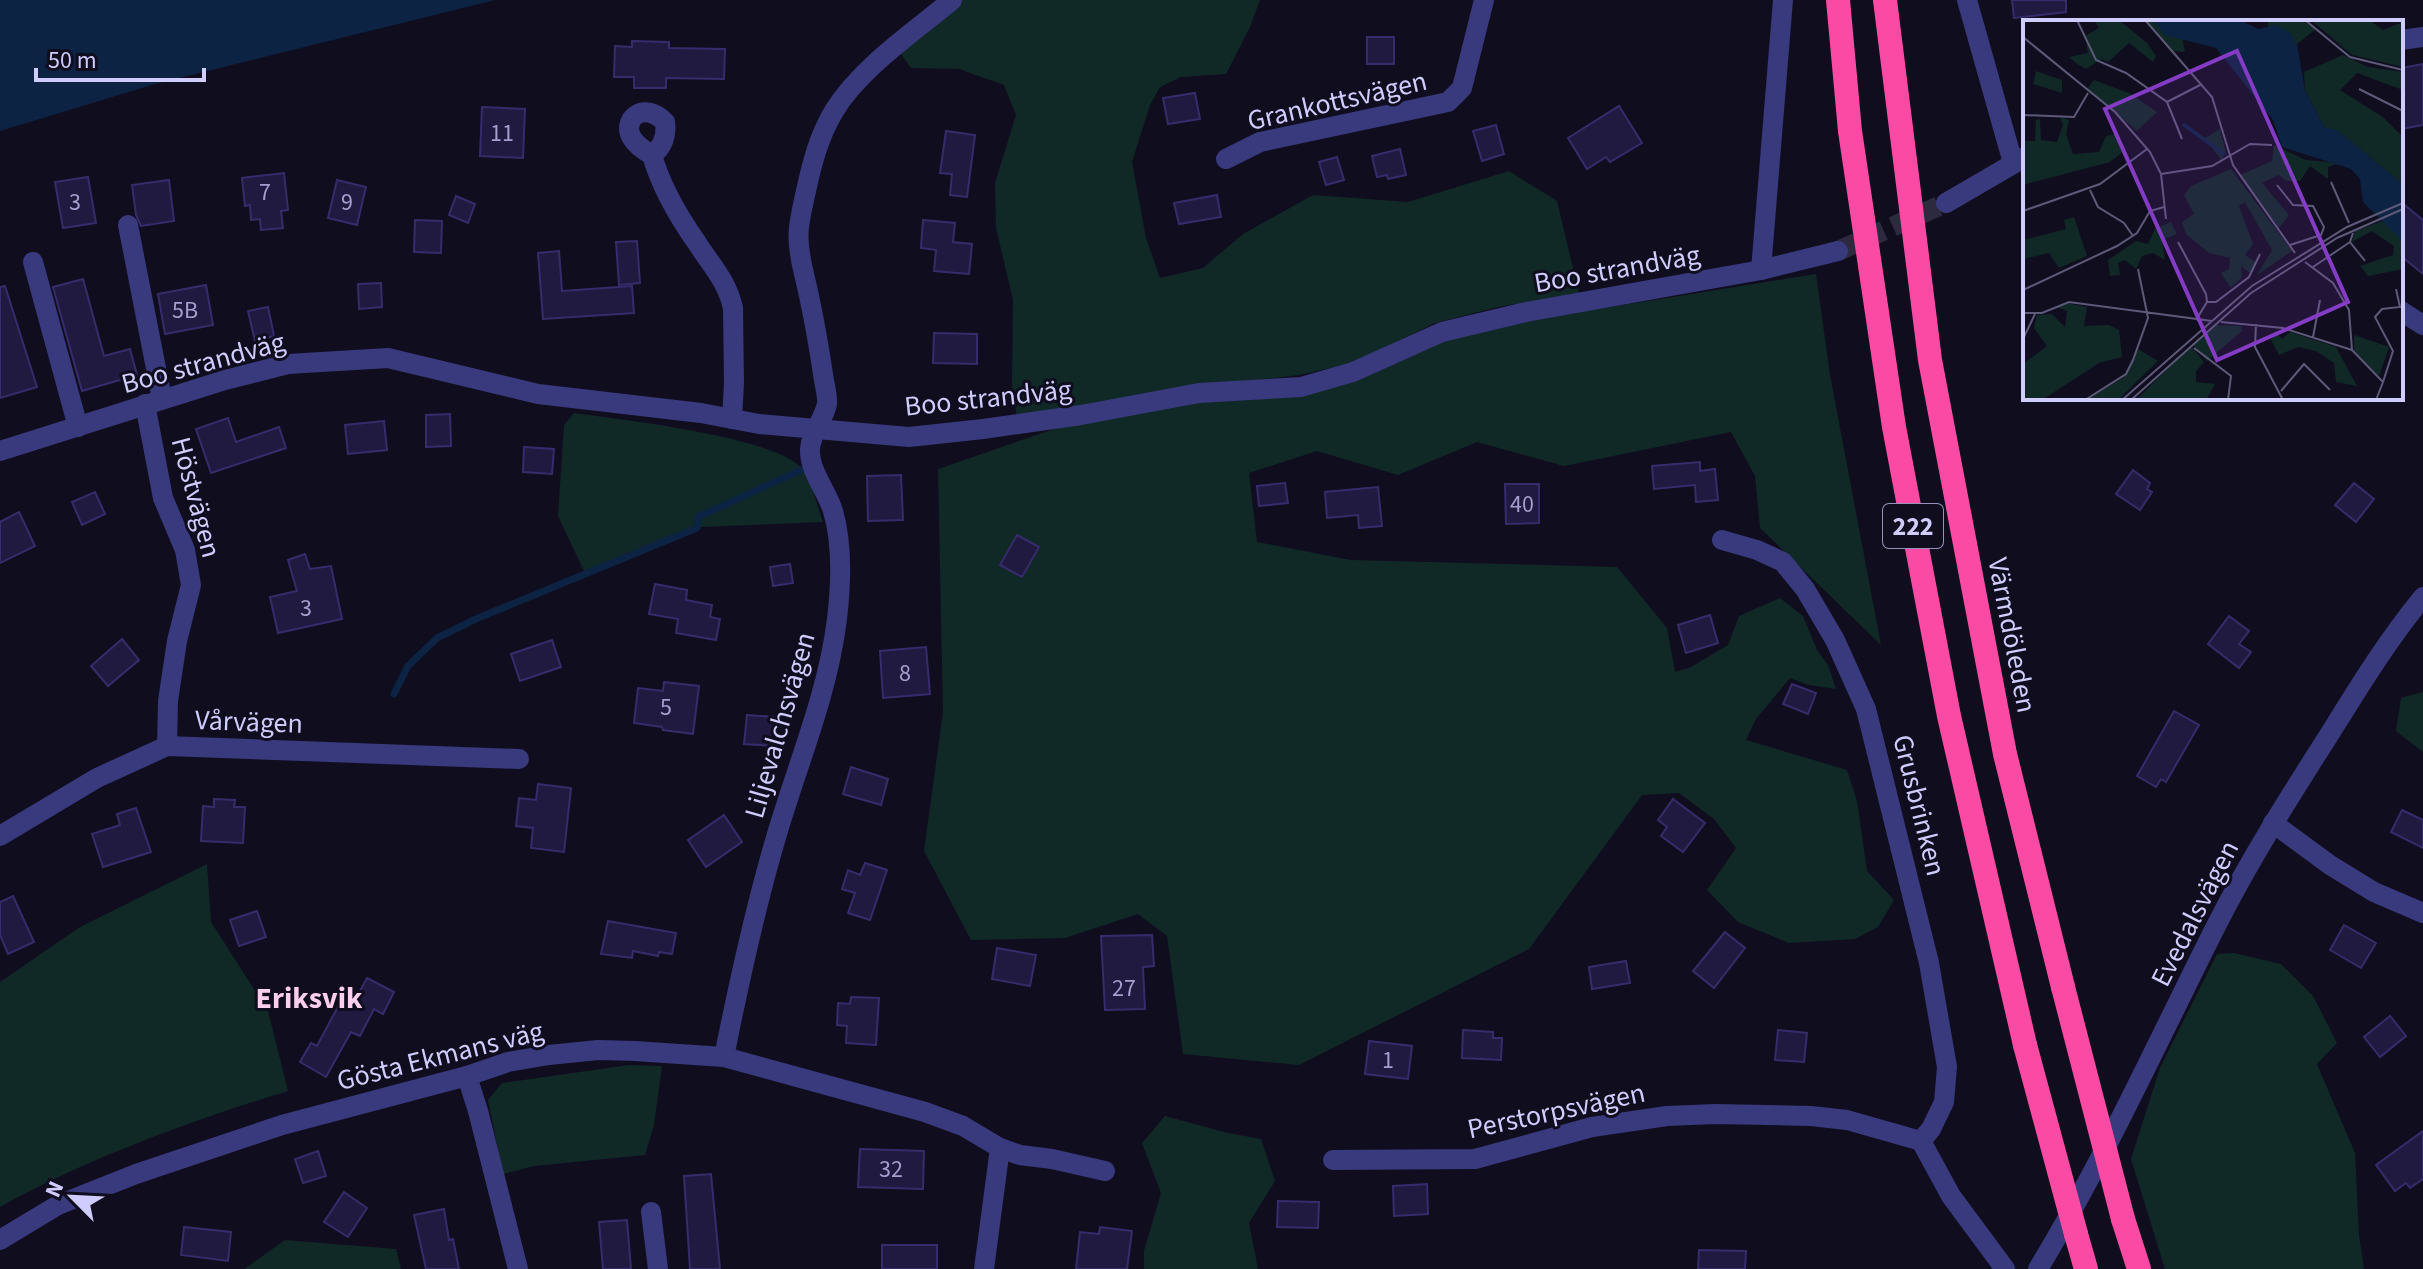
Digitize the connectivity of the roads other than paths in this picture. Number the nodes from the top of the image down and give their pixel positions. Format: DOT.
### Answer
graph roads {
  1 [pos="952,0"];
  2 [pos="1484,0"];
  3 [pos="1783,0"];
  4 [pos="1838,0"];
  5 [pos="1885,0"];
  6 [pos="1967,0"];
  7 [pos="2423,37"];
  8 [pos="2403,40"];
  9 [pos="652,155"];
  10 [pos="1226,159"];
  11 [pos="2019,160"];
  12 [pos="1946,203"];
  13 [pos="128,225"];
  14 [pos="1838,251"];
  15 [pos="33,262"];
  16 [pos="1761,270"];
  17 [pos="2403,312"];
  18 [pos="2423,325"];
  19 [pos="154,402"];
  20 [pos="732,419"];
  21 [pos="78,427"];
  22 [pos="816,428"];
  23 [pos="0,451"];
  24 [pos="1722,540"];
  25 [pos="2423,597"];
  26 [pos="167,746"];
  27 [pos="519,759"];
  28 [pos="2273,823"];
  29 [pos="0,836"];
  30 [pos="2423,913"];
  31 [pos="724,1057"];
  32 [pos="467,1076"];
  33 [pos="1921,1141"];
  34 [pos="1000,1148"];
  35 [pos="1333,1160"];
  36 [pos="1105,1171"];
  37 [pos="651,1212"];
  38 [pos="0,1240"];
  39 [pos="518,1269"];
  40 [pos="658,1269"];
  41 [pos="984,1269"];
  42 [pos="2005,1269"];
  43 [pos="2038,1269"];
  44 [pos="2086,1269"];
  45 [pos="2139,1269"];
  1 -- 22 [label="street, Liljevalchsvägen"];
  2 -- 10 [label="street, Grankottsvägen"];
  3 -- 16 [label="street"];
  4 -- 44 [label="highway, 222, bridge"];
  5 -- 45 [label="highway, Värmdöleden / 222, bridge"];
  6 -- 11 [label="street"];
  7 -- 8 [label="street"];
  9 -- 20 [label="street"];
  11 -- 12 [label="street"];
  13 -- 19 [label="street, Höstvägen"];
  14 -- 16 [label="street, Boo strandväg"];
  15 -- 21 [label="street"];
  16 -- 22 [label="street, Boo strandväg"];
  17 -- 18 [label="street"];
  19 -- 20 [label="street, Boo strandväg"];
  19 -- 21 [label="street, Boo strandväg"];
  19 -- 26 [label="street, Höstvägen"];
  20 -- 22 [label="street, Boo strandväg"];
  21 -- 23 [label="street, Boo strandväg"];
  22 -- 31 [label="street, Liljevalchsvägen"];
  24 -- 33 [label="street, Grusbrinken"];
  25 -- 28 [label="street, Evedalsvägen"];
  26 -- 27 [label="street, Vårvägen"];
  26 -- 29 [label="street, Vårvägen"];
  28 -- 30 [label="street"];
  28 -- 43 [label="street, Evedalsvägen"];
  31 -- 32 [label="street, Gösta Ekmans väg"];
  31 -- 34 [label="street, Gösta Ekmans väg"];
  32 -- 38 [label="street, Gösta Ekmans väg"];
  32 -- 39 [label="street"];
  33 -- 35 [label="street, Perstorpsvägen"];
  33 -- 42 [label="street"];
  34 -- 36 [label="street, Gösta Ekmans väg"];
  34 -- 41 [label="street"];
  37 -- 40 [label="street"];
}
